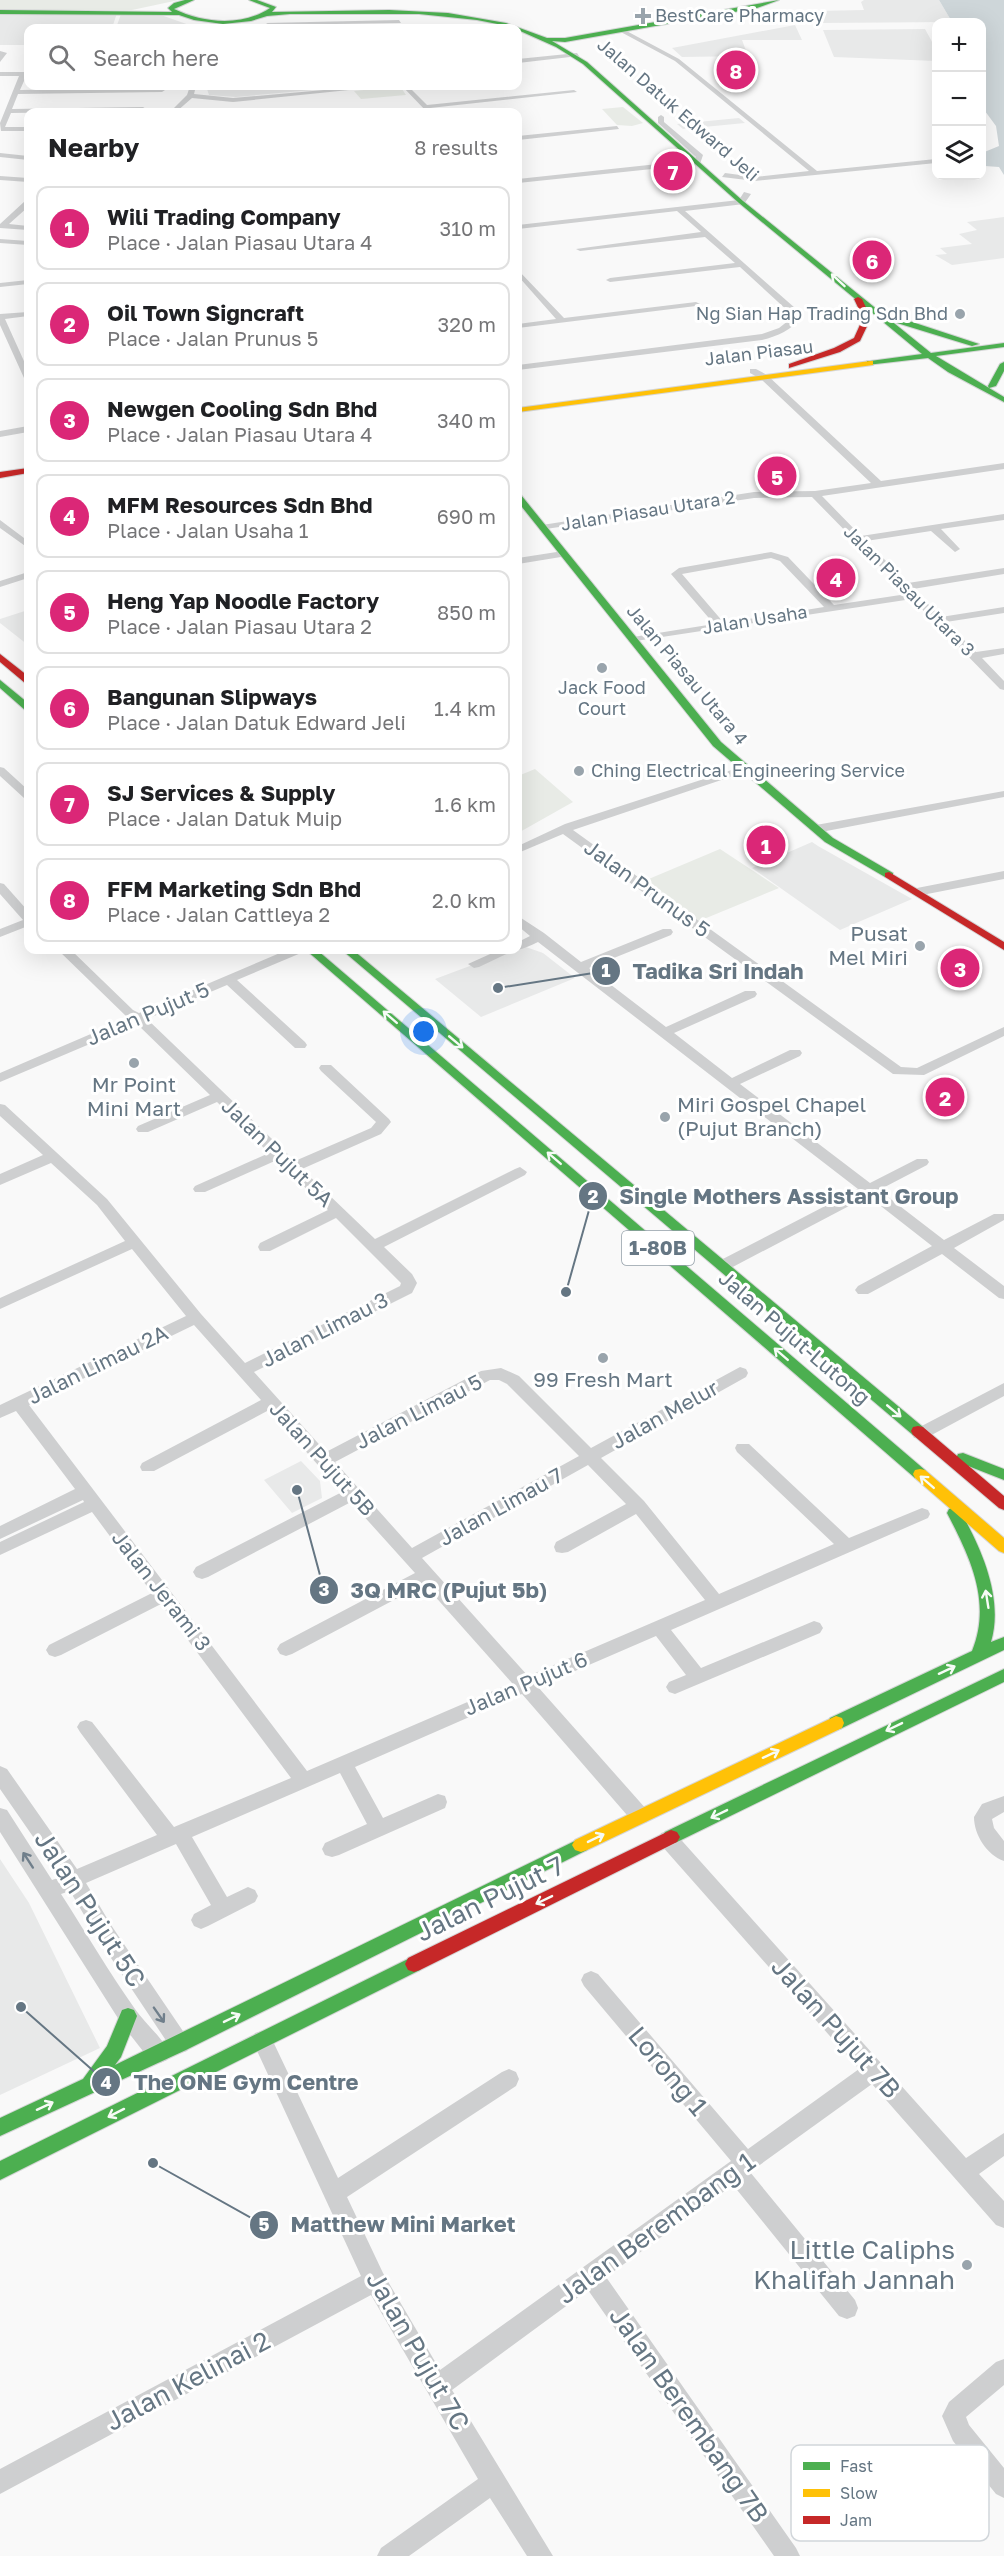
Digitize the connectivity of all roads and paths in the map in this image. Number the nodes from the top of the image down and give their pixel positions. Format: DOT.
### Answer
graph roads {
  1 [pos="191,0"];
  2 [pos="252,0"];
  3 [pos="776,0"];
  4 [pos="177,9"];
  5 [pos="0,12"];
  6 [pos="268,14"];
  7 [pos="397,20"];
  8 [pos="204,24"];
  9 [pos="217,24"];
  10 [pos="503,24"];
  11 [pos="513,24"];
  12 [pos="522,27"];
  13 [pos="522,29"];
  14 [pos="621,30"];
  15 [pos="547,36"];
  16 [pos="593,36"];
  17 [pos="563,43"];
  18 [pos="578,52"];
  19 [pos="522,60"];
  20 [pos="0,74"];
  21 [pos="24,74"];
  22 [pos="24,78"];
  23 [pos="162,90"];
  24 [pos="192,90"];
  25 [pos="342,90"];
  26 [pos="409,90"];
  27 [pos="16,92"];
  28 [pos="574,92"];
  29 [pos="190,96"];
  30 [pos="177,108"];
  31 [pos="426,108"];
  32 [pos="444,108"];
  33 [pos="9,111"];
  34 [pos="24,111"];
  35 [pos="661,117"];
  36 [pos="617,128"];
  37 [pos="24,129"];
  38 [pos="0,131"];
  39 [pos="24,134"];
  40 [pos="522,138"];
  41 [pos="0,155"];
  42 [pos="24,158"];
  43 [pos="932,161"];
  44 [pos="697,162"];
  45 [pos="815,173"];
  46 [pos="725,175"];
  47 [pos="0,178"];
  48 [pos="755,179"];
  49 [pos="24,180"];
  50 [pos="522,181"];
  51 [pos="742,194"];
  52 [pos="24,207"];
  53 [pos="679,209"];
  54 [pos="2,226"];
  55 [pos="522,227"];
  56 [pos="24,228"];
  57 [pos="707,234"];
  58 [pos="0,241"];
  59 [pos="24,243"];
  60 [pos="579,249"];
  61 [pos="810,250"];
  62 [pos="741,264"];
  63 [pos="602,272"];
  64 [pos="522,279"];
  65 [pos="24,282"];
  66 [pos="0,285"];
  67 [pos="858,298"];
  68 [pos="696,304"];
  69 [pos="24,314"];
  70 [pos="0,317"];
  71 [pos="562,321"];
  72 [pos="900,321"];
  73 [pos="522,326"];
  74 [pos="1004,339"];
  75 [pos="893,344"];
  76 [pos="975,344"];
  77 [pos="1004,345"];
  78 [pos="24,349"];
  79 [pos="15,350"];
  80 [pos="928,350"];
  81 [pos="883,362"];
  82 [pos="1004,364"];
  83 [pos="522,367"];
  84 [pos="24,369"];
  85 [pos="787,372"];
  86 [pos="734,373"];
  87 [pos="961,375"];
  88 [pos="765,380"];
  89 [pos="694,387"];
  90 [pos="998,390"];
  91 [pos="1004,400"];
  92 [pos="522,404"];
  93 [pos="522,404"];
  94 [pos="24,430"];
  95 [pos="0,434"];
  96 [pos="1004,466"];
  97 [pos="24,472"];
  98 [pos="0,475"];
  99 [pos="24,478"];
  100 [pos="0,481"];
  101 [pos="879,485"];
  102 [pos="815,494"];
  103 [pos="522,502"];
  104 [pos="1002,519"];
  105 [pos="933,527"];
  106 [pos="2,528"];
  107 [pos="542,528"];
  108 [pos="858,539"];
  109 [pos="24,541"];
  110 [pos="955,549"];
  111 [pos="563,554"];
  112 [pos="522,560"];
  113 [pos="1004,571"];
  114 [pos="24,576"];
  115 [pos="0,584"];
  116 [pos="905,587"];
  117 [pos="913,596"];
  118 [pos="831,608"];
  119 [pos="1004,610"];
  120 [pos="939,620"];
  121 [pos="720,626"];
  122 [pos="633,640"];
  123 [pos="1004,651"];
  124 [pos="974,656"];
  125 [pos="0,657"];
  126 [pos="24,675"];
  127 [pos="0,683"];
  128 [pos="1004,687"];
  129 [pos="24,704"];
  130 [pos="744,769"];
  131 [pos="1,773"];
  132 [pos="24,793"];
  133 [pos="1004,794"];
  134 [pos="564,829"];
  135 [pos="816,830"];
  136 [pos="522,848"];
  137 [pos="1004,875"];
  138 [pos="0,887"];
  139 [pos="917,892"];
  140 [pos="24,915"];
  141 [pos="24,922"];
  142 [pos="522,923"];
  143 [pos="667,932"];
  144 [pos="0,933"];
  145 [pos="540,936"];
  146 [pos="522,944"];
  147 [pos="1004,948"];
  148 [pos="69,954"];
  149 [pos="287,954"];
  150 [pos="316,954"];
  151 [pos="352,954"];
  152 [pos="499,954"];
  153 [pos="474,964"];
  154 [pos="581,967"];
  155 [pos="228,979"];
  156 [pos="750,994"];
  157 [pos="138,1018"];
  158 [pos="1004,1031"];
  159 [pos="666,1032"];
  160 [pos="300,1045"];
  161 [pos="795,1053"];
  162 [pos="326,1068"];
  163 [pos="0,1078"];
  164 [pos="731,1083"];
  165 [pos="219,1096"];
  166 [pos="0,1107"];
  167 [pos="143,1129"];
  168 [pos="278,1154"];
  169 [pos="53,1156"];
  170 [pos="922,1162"];
  171 [pos="292,1168"];
  172 [pos="520,1172"];
  173 [pos="0,1180"];
  174 [pos="200,1189"];
  175 [pos="869,1189"];
  176 [pos="337,1211"];
  177 [pos="999,1217"];
  178 [pos="135,1242"];
  179 [pos="265,1246"];
  180 [pos="373,1246"];
  181 [pos="944,1247"];
  182 [pos="722,1266"];
  183 [pos="407,1289"];
  184 [pos="863,1290"];
  185 [pos="1004,1294"];
  186 [pos="0,1304"];
  187 [pos="196,1318"];
  188 [pos="243,1371"];
  189 [pos="740,1373"];
  190 [pos="1004,1389"];
  191 [pos="19,1402"];
  192 [pos="271,1402"];
  193 [pos="0,1412"];
  194 [pos="920,1434"];
  195 [pos="934,1445"];
  196 [pos="743,1448"];
  197 [pos="591,1456"];
  198 [pos="324,1460"];
  199 [pos="148,1467"];
  200 [pos="1004,1475"];
  201 [pos="353,1494"];
  202 [pos="945,1497"];
  203 [pos="90,1498"];
  204 [pos="1004,1504"];
  205 [pos="638,1505"];
  206 [pos="922,1514"];
  207 [pos="0,1533"];
  208 [pos="847,1546"];
  209 [pos="562,1547"];
  210 [pos="1004,1547"];
  211 [pos="0,1549"];
  212 [pos="410,1557"];
  213 [pos="202,1572"];
  214 [pos="426,1575"];
  215 [pos="163,1595"];
  216 [pos="716,1602"];
  217 [pos="659,1627"];
  218 [pos="814,1628"];
  219 [pos="1004,1643"];
  220 [pos="286,1648"];
  221 [pos="56,1650"];
  222 [pos="978,1655"];
  223 [pos="1004,1676"];
  224 [pos="698,1677"];
  225 [pos="525,1685"];
  226 [pos="675,1687"];
  227 [pos="86,1727"];
  228 [pos="343,1762"];
  229 [pos="0,1774"];
  230 [pos="303,1780"];
  231 [pos="438,1802"];
  232 [pos="1004,1804"];
  233 [pos="0,1816"];
  234 [pos="640,1816"];
  235 [pos="379,1828"];
  236 [pos="175,1835"];
  237 [pos="668,1839"];
  238 [pos="332,1850"];
  239 [pos="1004,1853"];
  240 [pos="73,1879"];
  241 [pos="48,1891"];
  242 [pos="248,1896"];
  243 [pos="223,1909"];
  244 [pos="201,1920"];
  245 [pos="104,1931"];
  246 [pos="82,1944"];
  247 [pos="389,1976"];
  248 [pos="591,1980"];
  249 [pos="128,2016"];
  250 [pos="262,2040"];
  251 [pos="160,2053"];
  252 [pos="184,2055"];
  253 [pos="874,2070"];
  254 [pos="509,2079"];
  255 [pos="90,2085"];
  256 [pos="0,2127"];
  257 [pos="1004,2143"];
  258 [pos="740,2167"];
  259 [pos="0,2171"];
  260 [pos="964,2172"];
  261 [pos="335,2192"];
  262 [pos="1004,2217"];
  263 [pos="591,2275"];
  264 [pos="375,2281"];
  265 [pos="847,2308"];
  266 [pos="1004,2370"];
  267 [pos="438,2386"];
  268 [pos="971,2445"];
  269 [pos="989,2468"];
  270 [pos="0,2482"];
  271 [pos="493,2482"];
  272 [pos="1004,2486"];
  273 [pos="389,2556"];
  274 [pos="541,2556"];
  275 [pos="788,2556"];
  1 -- 4 [label="main road"];
  2 -- 6 [label="main road"];
  3 -- 14 [label="main road"];
  4 -- 5 [label="main road"];
  4 -- 8 [label="main road"];
  6 -- 7 [label="main road"];
  6 -- 9 [label="main road"];
  6 -- 11 [label="main road"];
  7 -- 10 [label="main road"];
  12 -- 15 [label="main road"];
  13 -- 15 [label="main road"];
  14 -- 16 [label="main road"];
  14 -- 45 [label="street"];
  15 -- 16 [label="main road"];
  15 -- 17 [label="main road"];
  16 -- 17 [label="main road"];
  16 -- 18 [label="main road"];
  17 -- 18 [label="main road, Jalan Datuk Edward Jeli"];
  18 -- 19 [label="street"];
  18 -- 35 [label="main road, Jalan Datuk Edward Jeli"];
  18 -- 44 [label="main road, Jalan Datuk Edward Jeli"];
  20 -- 21 [label="street"];
  22 -- 27 [label="street"];
  23 -- 27 [label="street"];
  24 -- 29 [label="street"];
  25 -- 29 [label="street"];
  26 -- 31 [label="street"];
  27 -- 33 [label="street"];
  28 -- 32 [label="street"];
  29 -- 30 [label="street"];
  33 -- 34 [label="street"];
  33 -- 38 [label="street"];
  35 -- 44 [label="street"];
  35 -- 46 [label="main road, Jalan Datuk Edward Jeli"];
  36 -- 40 [label="street"];
  37 -- 38 [label="street"];
  38 -- 39 [label="street"];
  41 -- 42 [label="street"];
  43 -- 45 [label="street"];
  44 -- 50 [label="street"];
  44 -- 51 [label="main road, Jalan Datuk Edward Jeli"];
  45 -- 48 [label="street"];
  46 -- 48 [label="street"];
  46 -- 51 [label="main road, Jalan Datuk Edward Jeli"];
  47 -- 49 [label="street"];
  48 -- 51 [label="street"];
  51 -- 53 [label="street"];
  51 -- 61 [label="main road, Jalan Datuk Edward Jeli"];
  52 -- 54 [label="street"];
  53 -- 55 [label="street"];
  53 -- 57 [label="street"];
  54 -- 56 [label="street"];
  57 -- 60 [label="street"];
  57 -- 62 [label="street"];
  58 -- 59 [label="street"];
  67 -- 61 [label="main road, Jalan Datuk Edward Jeli, one-way"];
  61 -- 72 [label="main road, Jalan Datuk Edward Jeli"];
  62 -- 63 [label="street"];
  62 -- 83 [label="street"];
  64 -- 71 [label="street"];
  65 -- 66 [label="street"];
  67 -- 80 [label="main road, Jalan Datuk Edward Jeli"];
  67 -- 85 [label="main road"];
  68 -- 71 [label="street"];
  69 -- 70 [label="street"];
  70 -- 79 [label="street"];
  71 -- 73 [label="street"];
  72 -- 76 [label="main road"];
  72 -- 80 [label="main road, Jalan Datuk Edward Jeli"];
  74 -- 76 [label="main road, Jalan Piasau"];
  75 -- 80 [label="main road"];
  76 -- 80 [label="main road, Jalan Piasau"];
  77 -- 80 [label="main road, Jalan Piasau"];
  78 -- 79 [label="street"];
  79 -- 84 [label="street"];
  80 -- 81 [label="main road, Jalan Piasau"];
  80 -- 85 [label="main road, Jalan Piasau"];
  80 -- 87 [label="main road"];
  80 -- 90 [label="main road"];
  81 -- 85 [label="main road, Jalan Piasau"];
  81 -- 87 [label="main road"];
  82 -- 90 [label="main road"];
  85 -- 88 [label="main road"];
  86 -- 88 [label="main road, Jalan Piasau"];
  86 -- 89 [label="main road"];
  86 -- 92 [label="main road, Jalan Piasau"];
  87 -- 91 [label="main road"];
  88 -- 89 [label="main road, Jalan Piasau"];
  88 -- 101 [label="street"];
  89 -- 93 [label="main road, Jalan Piasau"];
  94 -- 95 [label="street"];
  96 -- 101 [label="street, Jalan Piasau Utara 2"];
  97 -- 98 [label="main road"];
  99 -- 100 [label="main road"];
  101 -- 102 [label="street, Jalan Piasau Utara 2"];
  102 -- 107 [label="street, Jalan Piasau Utara 2"];
  102 -- 108 [label="street, Jalan Piasau Utara 3"];
  103 -- 107 [label="main road, Jalan Piasau Utara 4"];
  104 -- 105 [label="street"];
  105 -- 108 [label="street"];
  105 -- 110 [label="street"];
  106 -- 109 [label="street"];
  107 -- 111 [label="main road, Jalan Piasau Utara 4"];
  108 -- 116 [label="street, Jalan Piasau Utara 3"];
  111 -- 112 [label="street"];
  111 -- 122 [label="main road, Jalan Piasau Utara 4"];
  113 -- 116 [label="street"];
  114 -- 115 [label="street"];
  116 -- 117 [label="street, Jalan Piasau Utara 3"];
  117 -- 118 [label="street, Jalan Usaha"];
  117 -- 120 [label="street, Jalan Piasau Utara 3"];
  118 -- 121 [label="street, Jalan Usaha"];
  118 -- 121 [label="street"];
  119 -- 120 [label="street"];
  120 -- 124 [label="street, Jalan Piasau Utara 3"];
  121 -- 122 [label="street, Jalan Usaha"];
  122 -- 130 [label="main road, Jalan Piasau Utara 4"];
  123 -- 124 [label="street"];
  124 -- 128 [label="street, Jalan Piasau Utara 3"];
  125 -- 126 [label="main road"];
  127 -- 129 [label="main road"];
  130 -- 134 [label="street"];
  130 -- 135 [label="main road, Jalan Piasau Utara 4"];
  131 -- 132 [label="street"];
  133 -- 135 [label="street"];
  134 -- 136 [label="street"];
  134 -- 158 [label="street, Jalan Prunus 5"];
  135 -- 139 [label="main road, Jalan Piasau Utara 4"];
  137 -- 139 [label="street"];
  138 -- 140 [label="street"];
  139 -- 147 [label="main road, Jalan Piasau Utara 4"];
  141 -- 144 [label="street"];
  142 -- 145 [label="street"];
  143 -- 154 [label="street"];
  145 -- 146 [label="street"];
  145 -- 154 [label="street"];
  148 -- 157 [label="street, Jalan Pujut 5A"];
  149 -- 155 [label="street, Jalan Pujut 5"];
  202 -- 150 [label="main road, Jalan Pujut-Lutong / 1-80B, one-way"];
  151 -- 182 [label="main road, Jalan Pujut-Lutong, one-way"];
  152 -- 153 [label="street"];
  154 -- 159 [label="street"];
  155 -- 157 [label="street, Jalan Pujut 5"];
  155 -- 160 [label="street"];
  156 -- 159 [label="street"];
  157 -- 163 [label="street, Jalan Pujut 5"];
  157 -- 165 [label="street, Jalan Pujut 5A"];
  159 -- 164 [label="street"];
  161 -- 164 [label="street"];
  162 -- 171 [label="street"];
  164 -- 175 [label="street"];
  165 -- 167 [label="street"];
  165 -- 168 [label="street, Jalan Pujut 5A"];
  166 -- 169 [label="street, Jalan Pujut 5B"];
  168 -- 171 [label="street, Jalan Pujut 5A"];
  168 -- 174 [label="street"];
  169 -- 173 [label="street"];
  169 -- 178 [label="street, Jalan Pujut 5B"];
  170 -- 175 [label="street"];
  171 -- 176 [label="street, Jalan Pujut 5A"];
  172 -- 180 [label="street"];
  175 -- 181 [label="street"];
  175 -- 182 [label="street"];
  176 -- 179 [label="street"];
  176 -- 180 [label="street, Jalan Pujut 5A"];
  177 -- 181 [label="street"];
  178 -- 186 [label="street"];
  178 -- 187 [label="street, Jalan Pujut 5B"];
  180 -- 183 [label="street, Jalan Pujut 5A"];
  181 -- 184 [label="street"];
  181 -- 185 [label="street"];
  182 -- 194 [label="main road, Jalan Pujut-Lutong, one-way"];
  183 -- 188 [label="street, Jalan Limau 3"];
  187 -- 188 [label="street, Jalan Pujut 5B"];
  187 -- 191 [label="street, Jalan Limau 2A"];
  188 -- 192 [label="street, Jalan Pujut 5B"];
  189 -- 197 [label="street, Jalan Melur"];
  190 -- 194 [label="street"];
  191 -- 193 [label="street, Jalan Limau 2A"];
  191 -- 203 [label="street, Jalan Jerami 3"];
  192 -- 198 [label="street, Jalan Pujut 5B"];
  192 -- 199 [label="street"];
  194 -- 195 [label="main road, Jalan Pujut-Lutong"];
  195 -- 200 [label="main road"];
  195 -- 204 [label="main road, Jalan Pujut-Lutong"];
  196 -- 208 [label="street"];
  197 -- 198 [label="street, Jalan Limau 5"];
  197 -- 205 [label="street, Jalan Limau 5"];
  197 -- 212 [label="street, Jalan Limau 7"];
  198 -- 201 [label="street, Jalan Pujut 5B"];
  201 -- 212 [label="street, Jalan Pujut 5B"];
  201 -- 213 [label="street"];
  202 -- 210 [label="main road, Jalan Pujut-Lutong / 1-80B"];
  222 -- 202 [label="main road, one-way"];
  203 -- 207 [label="street"];
  203 -- 211 [label="street"];
  203 -- 215 [label="street, Jalan Jerami 3"];
  205 -- 209 [label="street"];
  205 -- 216 [label="street, Jalan Limau 5"];
  206 -- 208 [label="street, Jalan Pujut 6"];
  208 -- 216 [label="street, Jalan Pujut 6"];
  212 -- 214 [label="street, Jalan Pujut 5B"];
  214 -- 220 [label="street"];
  214 -- 225 [label="street, Jalan Pujut 5B"];
  215 -- 221 [label="street"];
  215 -- 230 [label="street, Jalan Jerami 3"];
  216 -- 217 [label="street, Jalan Pujut 6"];
  217 -- 224 [label="street"];
  217 -- 225 [label="street, Jalan Pujut 6"];
  218 -- 224 [label="street"];
  219 -- 222 [label="main road, Jalan Pujut 7"];
  234 -- 222 [label="main road, Jalan Pujut 7, one-way"];
  223 -- 237 [label="main road, Jalan Pujut 7, one-way"];
  224 -- 226 [label="street"];
  225 -- 228 [label="street, Jalan Pujut 6"];
  225 -- 234 [label="street, Jalan Pujut 5B"];
  227 -- 236 [label="street"];
  228 -- 230 [label="street, Jalan Pujut 6"];
  228 -- 235 [label="street"];
  229 -- 240 [label="street, Jalan Pujut 5C"];
  230 -- 236 [label="street, Jalan Pujut 6"];
  231 -- 235 [label="street"];
  232 -- 239 [label="street"];
  241 -- 233 [label="street, Jalan Pujut 5C, one-way"];
  252 -- 234 [label="main road, Jalan Pujut 7, one-way"];
  235 -- 238 [label="street"];
  236 -- 240 [label="street, Jalan Pujut 6"];
  236 -- 243 [label="street"];
  237 -- 247 [label="main road, Jalan Pujut 7, one-way"];
  237 -- 253 [label="street, Jalan Pujut 7B"];
  240 -- 241 [label="street, Jalan Pujut 6"];
  240 -- 245 [label="street, Jalan Pujut 5C"];
  241 -- 246 [label="street, Jalan Pujut 5C"];
  242 -- 243 [label="street"];
  243 -- 244 [label="street"];
  245 -- 246 [label="street"];
  245 -- 252 [label="street, Jalan Pujut 5C, one-way"];
  246 -- 249 [label="street, Jalan Pujut 5C"];
  247 -- 250 [label="main road, Jalan Pujut 7"];
  247 -- 252 [label="main road"];
  248 -- 258 [label="street, Lorong 1"];
  249 -- 251 [label="street, Jalan Pujut 5C"];
  249 -- 255 [label="main road"];
  250 -- 259 [label="main road, Jalan Pujut 7, one-way"];
  250 -- 261 [label="street, Jalan Pujut 7C"];
  251 -- 252 [label="main road"];
  251 -- 255 [label="main road"];
  253 -- 258 [label="street, Jalan Berembang 1"];
  253 -- 260 [label="street, Jalan Pujut 7B"];
  254 -- 261 [label="street"];
  256 -- 255 [label="main road, one-way"];
  257 -- 260 [label="street"];
  258 -- 263 [label="street, Jalan Berembang 1"];
  258 -- 265 [label="street, Lorong 1"];
  260 -- 262 [label="street, Jalan Pujut 7B"];
  261 -- 264 [label="street, Jalan Pujut 7C"];
  263 -- 267 [label="street, Jalan Berembang 1"];
  263 -- 275 [label="street, Jalan Berembang 7B"];
  264 -- 267 [label="street, Jalan Pujut 7C"];
  264 -- 270 [label="street, Jalan Kelinai 2"];
  266 -- 268 [label="street"];
  267 -- 271 [label="street, Jalan Pujut 7C"];
  269 -- 272 [label="street"];
  271 -- 273 [label="street"];
  271 -- 274 [label="street, Jalan Pujut 7C"];
}
